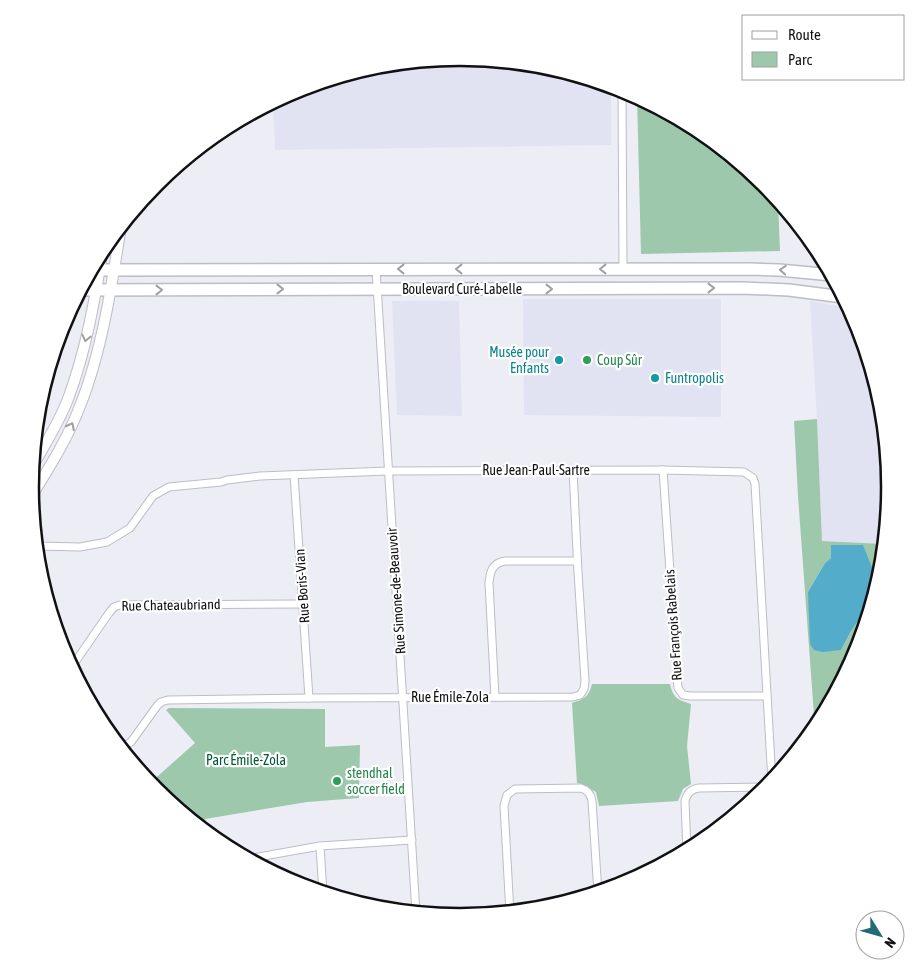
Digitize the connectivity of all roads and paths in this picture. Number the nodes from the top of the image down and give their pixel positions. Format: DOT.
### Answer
graph roads {
  1 [pos="622,99"];
  2 [pos="119,241"];
  3 [pos="376,269"];
  4 [pos="623,269"];
  5 [pos="99,270"];
  6 [pos="114,270"];
  7 [pos="823,274"];
  8 [pos="95,276"];
  9 [pos="377,289"];
  10 [pos="88,290"];
  11 [pos="96,290"];
  12 [pos="110,290"];
  13 [pos="835,296"];
  14 [pos="41,452"];
  15 [pos="573,470"];
  16 [pos="662,470"];
  17 [pos="388,471"];
  18 [pos="294,475"];
  19 [pos="39,483"];
  20 [pos="43,546"];
  21 [pos="577,561"];
  22 [pos="303,604"];
  23 [pos="76,661"];
  24 [pos="768,696"];
  25 [pos="403,697"];
  26 [pos="495,697"];
  27 [pos="309,698"];
  28 [pos="127,745"];
  29 [pos="771,771"];
  30 [pos="756,787"];
  31 [pos="412,840"];
  32 [pos="687,842"];
  33 [pos="320,846"];
  34 [pos="259,857"];
  35 [pos="322,885"];
  36 [pos="597,885"];
  37 [pos="416,906"];
  38 [pos="510,906"];
  1 -- 4 [label="street"];
  2 -- 6 [label="street"];
  4 -- 3 [label="main road, Boulevard Curé-Labelle, one-way"];
  3 -- 6 [label="main road, Boulevard Curé-Labelle"];
  3 -- 9 [label="street, Rue Simone-de-Beauvoir"];
  7 -- 4 [label="main road, Boulevard Curé-Labelle, one-way"];
  5 -- 6 [label="main road, Boulevard Curé-Labelle"];
  6 -- 12 [label="street"];
  8 -- 11 [label="street"];
  12 -- 9 [label="main road, Boulevard Curé-Labelle, one-way"];
  9 -- 13 [label="main road, Boulevard Curé-Labelle, one-way"];
  9 -- 17 [label="street, Rue Simone-de-Beauvoir"];
  10 -- 11 [label="main road, Boulevard Curé-Labelle"];
  11 -- 12 [label="main road, Boulevard Curé-Labelle"];
  11 -- 14 [label="street, one-way"];
  19 -- 12 [label="street, one-way"];
  15 -- 16 [label="street, Rue Jean-Paul-Sartre"];
  15 -- 17 [label="street, Rue Jean-Paul-Sartre"];
  15 -- 21 [label="street, Rue Émile-Zola"];
  16 -- 24 [label="street, Rue Jean-Paul-Sartre"];
  16 -- 24 [label="street, Rue François Rabelais"];
  17 -- 18 [label="street, Rue Jean-Paul-Sartre"];
  17 -- 25 [label="street, Rue Simone-de-Beauvoir"];
  18 -- 20 [label="street, Rue Jean-Paul-Sartre"];
  18 -- 22 [label="street, Rue Boris-Vian"];
  21 -- 26 [label="street"];
  21 -- 26 [label="street, Rue Émile-Zola"];
  22 -- 23 [label="street, Rue Chateaubriand"];
  22 -- 27 [label="street, Rue Boris-Vian"];
  24 -- 29 [label="street, Rue Jean-Paul-Sartre"];
  25 -- 26 [label="street, Rue Émile-Zola"];
  25 -- 27 [label="street, Rue Émile-Zola"];
  25 -- 31 [label="street, Rue Simone-de-Beauvoir"];
  27 -- 28 [label="street, Rue Émile-Zola"];
  30 -- 32 [label="street"];
  31 -- 33 [label="street"];
  31 -- 37 [label="street, Rue Simone-de-Beauvoir"];
  33 -- 34 [label="street"];
  33 -- 35 [label="street"];
  36 -- 38 [label="street"];
}
